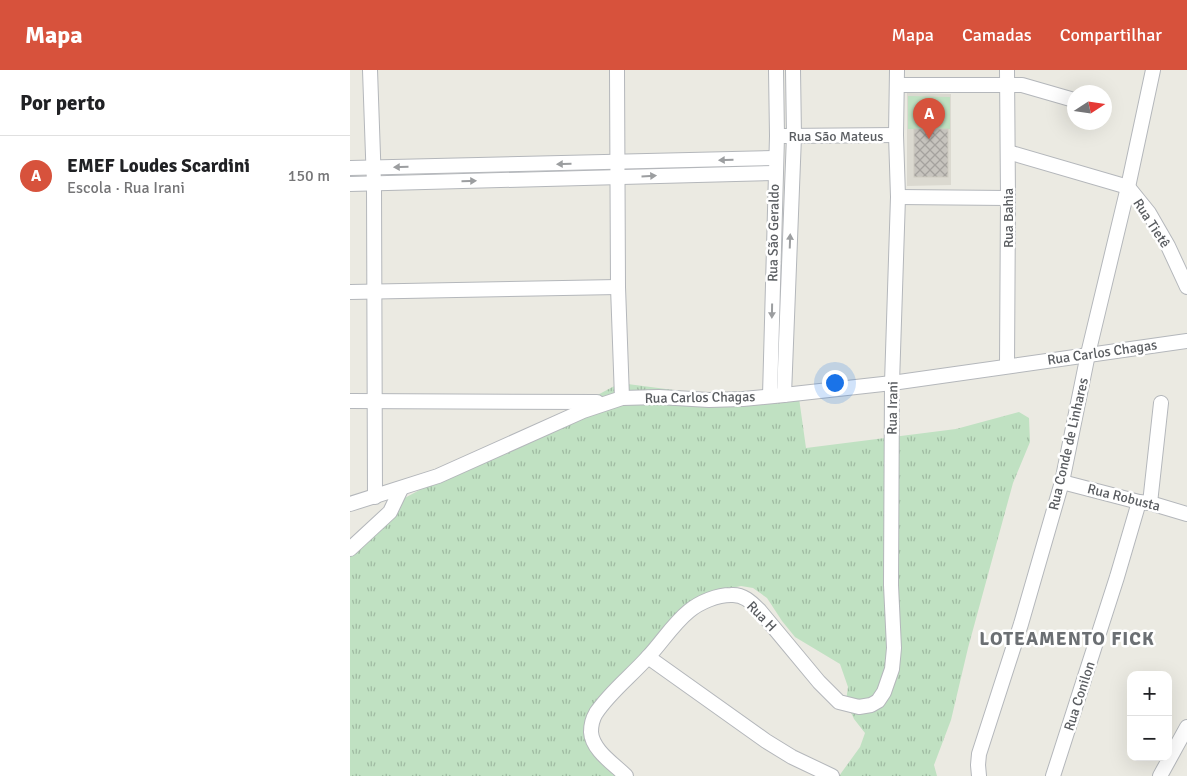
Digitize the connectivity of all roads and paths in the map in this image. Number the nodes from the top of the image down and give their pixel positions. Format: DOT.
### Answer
graph roads {
  1 [pos="370,70"];
  2 [pos="617,70"];
  3 [pos="776,70"];
  4 [pos="793,70"];
  5 [pos="897,70"];
  6 [pos="1007,70"];
  7 [pos="1152,70"];
  8 [pos="897,85"];
  9 [pos="1007,85"];
  10 [pos="1067,98"];
  11 [pos="896,135"];
  12 [pos="776,136"];
  13 [pos="794,136"];
  14 [pos="1008,152"];
  15 [pos="775,158"];
  16 [pos="618,163"];
  17 [pos="350,168"];
  18 [pos="374,168"];
  19 [pos="775,173"];
  20 [pos="618,178"];
  21 [pos="350,184"];
  22 [pos="374,184"];
  23 [pos="1128,187"];
  24 [pos="898,197"];
  25 [pos="1008,198"];
  26 [pos="618,287"];
  27 [pos="1187,287"];
  28 [pos="350,292"];
  29 [pos="374,292"];
  30 [pos="1187,341"];
  31 [pos="1088,354"];
  32 [pos="1007,366"];
  33 [pos="892,383"];
  34 [pos="784,395"];
  35 [pos="770,396"];
  36 [pos="622,398"];
  37 [pos="375,401"];
  38 [pos="350,402"];
  39 [pos="607,402"];
  40 [pos="1161,403"];
  41 [pos="1062,482"];
  42 [pos="401,489"];
  43 [pos="375,497"];
  44 [pos="1145,502"];
  45 [pos="350,504"];
  46 [pos="1187,514"];
  47 [pos="350,548"];
  48 [pos="648,657"];
  49 [pos="839,702"];
  50 [pos="1187,727"];
  51 [pos="626,776"];
  52 [pos="832,776"];
  53 [pos="979,776"];
  54 [pos="1053,776"];
  55 [pos="1160,776"];
  1 -- 18 [label="street"];
  2 -- 16 [label="street"];
  3 -- 12 [label="street, Rua São Geraldo"];
  4 -- 13 [label="street, Rua São Geraldo"];
  5 -- 8 [label="street, Rua Irani"];
  6 -- 9 [label="street, Rua Bahia"];
  7 -- 23 [label="street, Rua Conde de Linhares"];
  8 -- 9 [label="street"];
  8 -- 11 [label="street, Rua Irani"];
  9 -- 10 [label="street"];
  9 -- 14 [label="street, Rua Bahia"];
  11 -- 13 [label="street, Rua São Mateus"];
  11 -- 24 [label="street, Rua Irani"];
  12 -- 13 [label="street, Rua São Mateus"];
  12 -- 15 [label="street, Rua São Geraldo"];
  34 -- 13 [label="street, Rua São Geraldo, one-way"];
  14 -- 23 [label="street"];
  14 -- 25 [label="street, Rua Bahia"];
  15 -- 16 [label="street, one-way"];
  15 -- 19 [label="street, Rua São Geraldo"];
  16 -- 18 [label="street, one-way"];
  16 -- 20 [label="street"];
  17 -- 18 [label="street"];
  18 -- 22 [label="street"];
  20 -- 19 [label="street, one-way"];
  19 -- 35 [label="street, Rua São Geraldo, one-way"];
  22 -- 20 [label="street, one-way"];
  20 -- 26 [label="street"];
  21 -- 22 [label="street"];
  22 -- 29 [label="street"];
  23 -- 27 [label="street, Rua Tietê"];
  23 -- 31 [label="street, Rua Conde de Linhares"];
  24 -- 25 [label="street"];
  24 -- 33 [label="street, Rua Irani"];
  25 -- 32 [label="street, Rua Bahia"];
  26 -- 29 [label="street"];
  26 -- 36 [label="street"];
  28 -- 29 [label="street"];
  29 -- 37 [label="street"];
  30 -- 31 [label="street, Rua Carlos Chagas"];
  31 -- 32 [label="street, Rua Carlos Chagas"];
  31 -- 41 [label="street, Rua Conde de Linhares"];
  32 -- 33 [label="street, Rua Carlos Chagas"];
  33 -- 34 [label="street, Rua Carlos Chagas"];
  33 -- 49 [label="street, Rua Irani"];
  34 -- 35 [label="street, Rua Carlos Chagas"];
  35 -- 36 [label="street, Rua Carlos Chagas"];
  36 -- 39 [label="street, Rua Carlos Chagas"];
  37 -- 38 [label="street"];
  37 -- 39 [label="street"];
  37 -- 43 [label="street"];
  39 -- 42 [label="street, Rua Carlos Chagas"];
  40 -- 44 [label="street, Rua Conilon"];
  41 -- 44 [label="street, Rua Robusta"];
  41 -- 53 [label="street, Rua Conde de Linhares"];
  42 -- 43 [label="street, Rua Carlos Chagas"];
  42 -- 47 [label="street"];
  43 -- 45 [label="street, Rua Carlos Chagas"];
  44 -- 46 [label="street, Rua Robusta"];
  44 -- 54 [label="street, Rua Conilon"];
  48 -- 49 [label="street, Rua H"];
  48 -- 51 [label="street, Rua H"];
  48 -- 52 [label="street"];
  50 -- 55 [label="street"];
}
